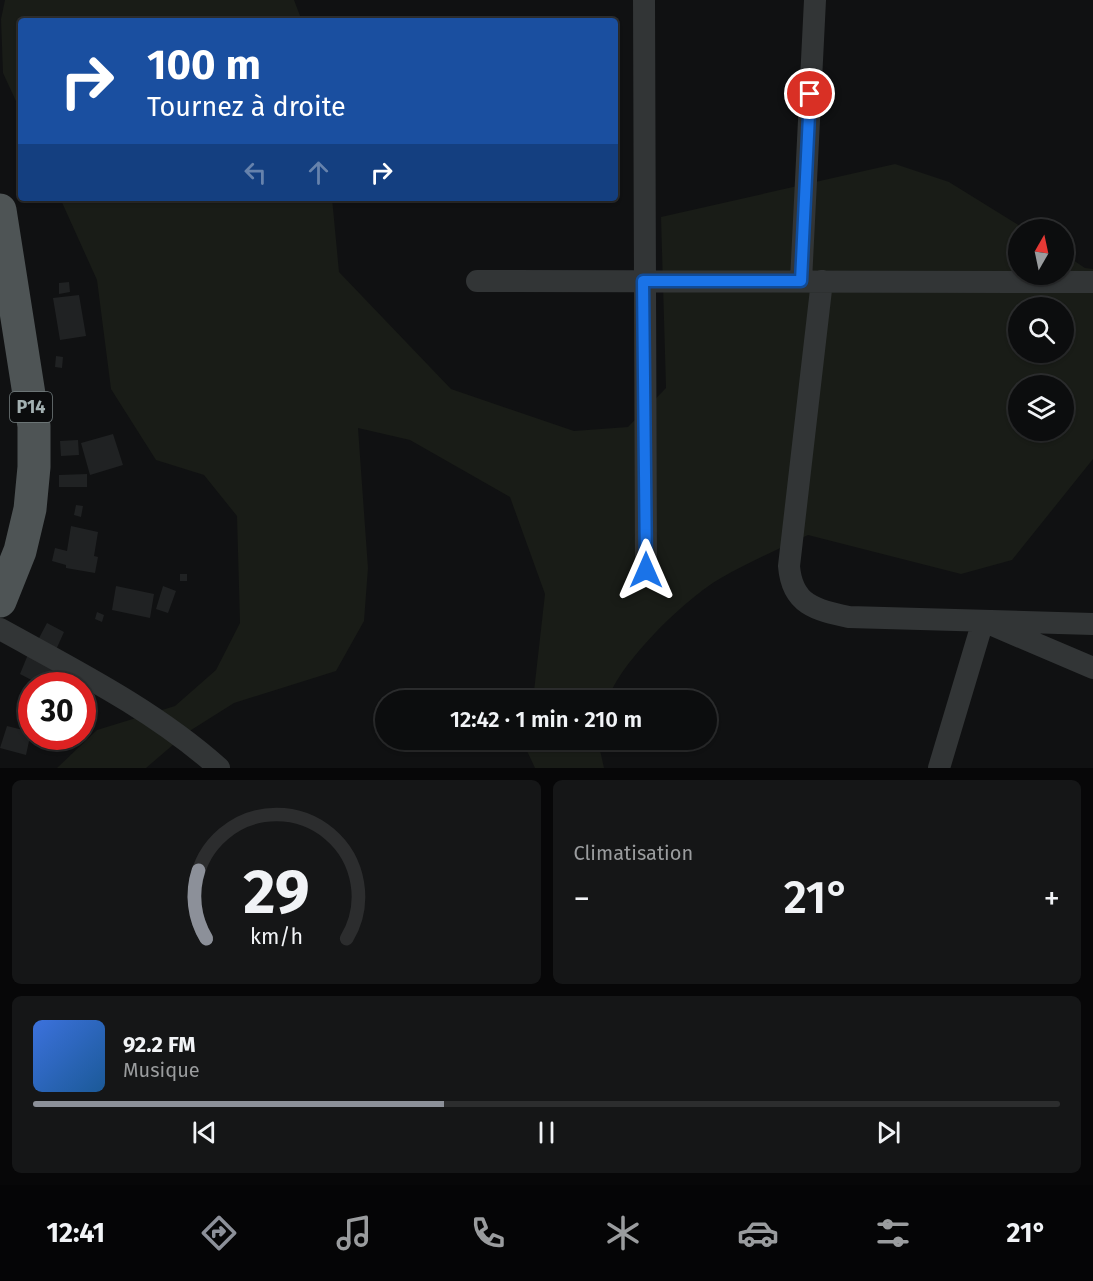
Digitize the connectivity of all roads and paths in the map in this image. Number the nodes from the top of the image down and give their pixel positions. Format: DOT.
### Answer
graph roads {
  1 [pos="644,0"];
  2 [pos="815,0"];
  3 [pos="0,210"];
  4 [pos="477,281"];
  5 [pos="643,281"];
  6 [pos="812,281"];
  7 [pos="1093,282"];
  8 [pos="646,570"];
  9 [pos="0,601"];
  10 [pos="983,621"];
  11 [pos="1093,624"];
  12 [pos="0,630"];
  13 [pos="1093,668"];
  14 [pos="219,768"];
  15 [pos="939,768"];
  1 -- 5 [label="street"];
  2 -- 6 [label="street"];
  3 -- 9 [label="main road, P14"];
  4 -- 5 [label="street"];
  5 -- 6 [label="street"];
  5 -- 8 [label="street"];
  6 -- 7 [label="street"];
  6 -- 10 [label="street"];
  10 -- 11 [label="street"];
  10 -- 13 [label="street"];
  10 -- 15 [label="street"];
  12 -- 14 [label="street"];
}
